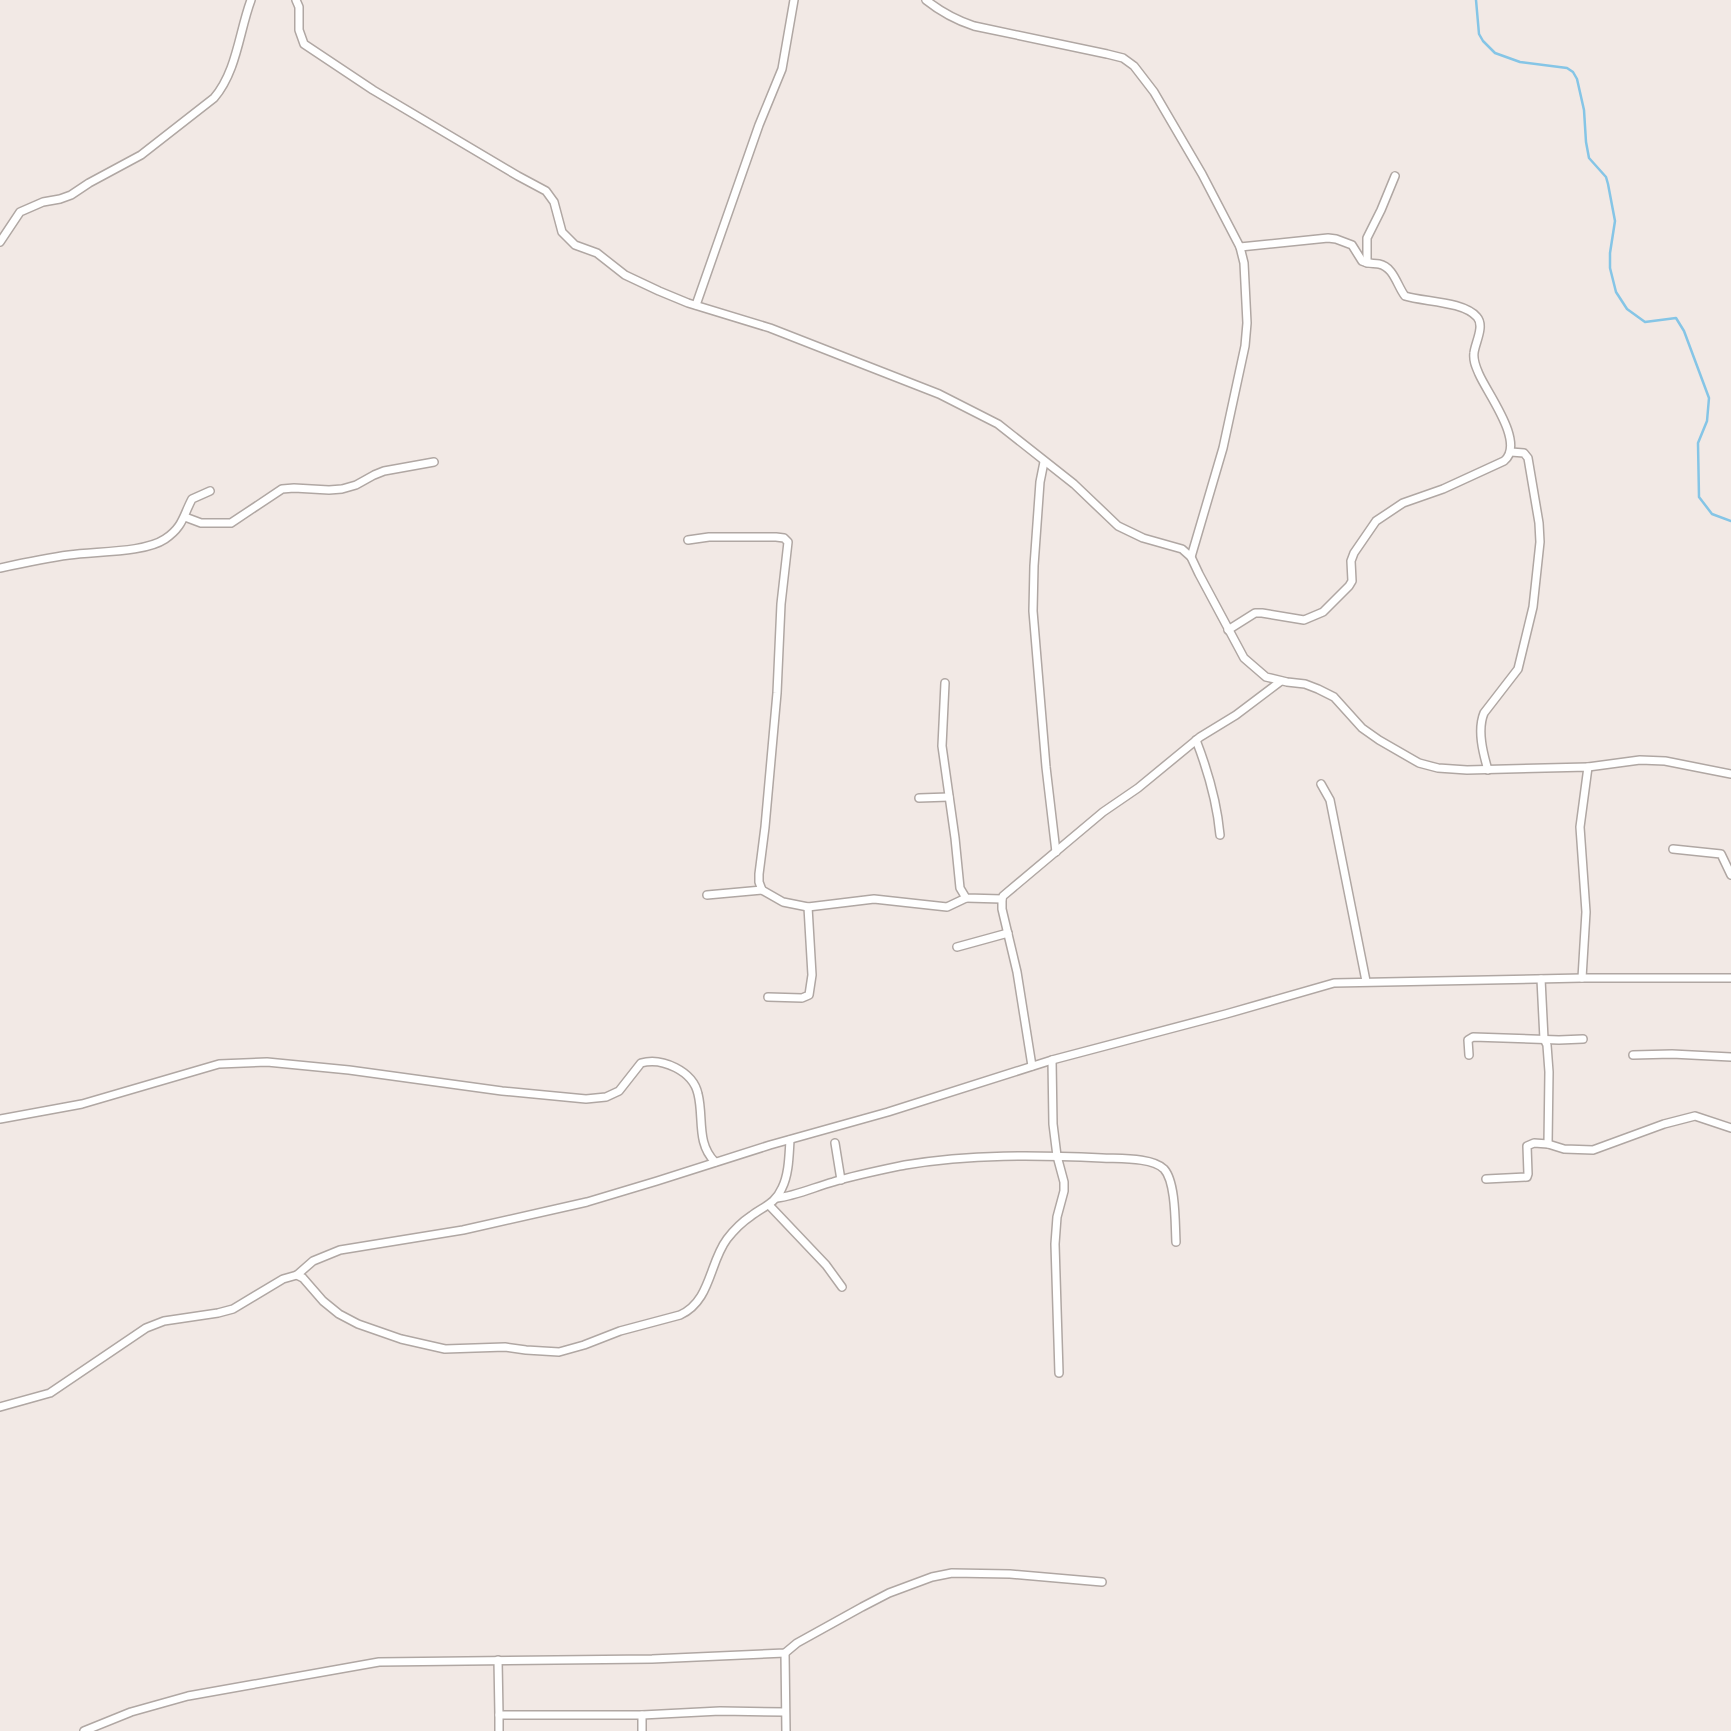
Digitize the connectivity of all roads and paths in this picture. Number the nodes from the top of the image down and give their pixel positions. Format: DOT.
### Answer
graph roads {
  1 [pos="251,0"];
  2 [pos="296,0"];
  3 [pos="794,0"];
  4 [pos="926,0"];
  5 [pos="1395,176"];
  6 [pos="0,242"];
  7 [pos="1240,247"];
  8 [pos="1367,263"];
  9 [pos="696,305"];
  10 [pos="1511,453"];
  11 [pos="434,462"];
  12 [pos="1044,462"];
  13 [pos="210,491"];
  14 [pos="185,517"];
  15 [pos="688,540"];
  16 [pos="1191,557"];
  17 [pos="0,568"];
  18 [pos="1228,630"];
  19 [pos="1281,681"];
  20 [pos="945,683"];
  21 [pos="1196,740"];
  22 [pos="1588,766"];
  23 [pos="1488,769"];
  24 [pos="1731,774"];
  25 [pos="1321,784"];
  26 [pos="949,797"];
  27 [pos="919,798"];
  28 [pos="1220,835"];
  29 [pos="1673,849"];
  30 [pos="1056,852"];
  31 [pos="1731,875"];
  32 [pos="762,890"];
  33 [pos="708,895"];
  34 [pos="966,898"];
  35 [pos="1002,899"];
  36 [pos="807,907"];
  37 [pos="1008,933"];
  38 [pos="957,947"];
  39 [pos="1582,978"];
  40 [pos="1731,978"];
  41 [pos="1541,979"];
  42 [pos="1366,981"];
  43 [pos="768,998"];
  44 [pos="1544,1039"];
  45 [pos="1583,1039"];
  46 [pos="1469,1055"];
  47 [pos="1633,1055"];
  48 [pos="1731,1057"];
  49 [pos="1052,1060"];
  50 [pos="1032,1066"];
  51 [pos="0,1119"];
  52 [pos="1731,1128"];
  53 [pos="790,1140"];
  54 [pos="835,1143"];
  55 [pos="1548,1144"];
  56 [pos="1057,1156"];
  57 [pos="715,1162"];
  58 [pos="1486,1179"];
  59 [pos="841,1180"];
  60 [pos="777,1198"];
  61 [pos="769,1205"];
  62 [pos="1176,1242"];
  63 [pos="297,1275"];
  64 [pos="842,1287"];
  65 [pos="1059,1373"];
  66 [pos="0,1407"];
  67 [pos="1102,1582"];
  68 [pos="785,1653"];
  69 [pos="498,1660"];
  70 [pos="785,1712"];
  71 [pos="642,1714"];
  72 [pos="499,1715"];
  73 [pos="84,1731"];
  74 [pos="499,1731"];
  75 [pos="642,1731"];
  76 [pos="786,1731"];
  1 -- 6 [label="street"];
  2 -- 9 [label="street"];
  3 -- 9 [label="street"];
  4 -- 7 [label="street"];
  5 -- 8 [label="street"];
  7 -- 8 [label="street"];
  7 -- 16 [label="street"];
  8 -- 10 [label="street"];
  9 -- 12 [label="street"];
  10 -- 18 [label="street"];
  10 -- 23 [label="street"];
  11 -- 14 [label="street"];
  12 -- 16 [label="street"];
  12 -- 30 [label="street"];
  13 -- 14 [label="street"];
  14 -- 17 [label="street"];
  15 -- 32 [label="street"];
  16 -- 18 [label="street"];
  18 -- 19 [label="street"];
  19 -- 21 [label="street"];
  19 -- 23 [label="street"];
  20 -- 26 [label="street"];
  21 -- 28 [label="street"];
  21 -- 30 [label="street"];
  22 -- 23 [label="street"];
  22 -- 24 [label="street"];
  22 -- 39 [label="street"];
  25 -- 42 [label="street"];
  26 -- 27 [label="street"];
  26 -- 34 [label="street"];
  29 -- 31 [label="street"];
  30 -- 35 [label="street"];
  32 -- 33 [label="street"];
  32 -- 36 [label="street"];
  34 -- 35 [label="street"];
  34 -- 36 [label="street"];
  35 -- 37 [label="street"];
  36 -- 43 [label="street"];
  37 -- 38 [label="street"];
  37 -- 50 [label="street"];
  39 -- 40 [label="street"];
  39 -- 41 [label="street"];
  41 -- 42 [label="street"];
  41 -- 44 [label="street"];
  42 -- 49 [label="street"];
  44 -- 45 [label="street"];
  44 -- 46 [label="street"];
  44 -- 55 [label="street"];
  47 -- 48 [label="street"];
  49 -- 50 [label="street"];
  49 -- 56 [label="street"];
  50 -- 53 [label="street"];
  51 -- 57 [label="street"];
  52 -- 55 [label="street"];
  53 -- 57 [label="street"];
  53 -- 60 [label="street"];
  54 -- 59 [label="street"];
  55 -- 58 [label="street"];
  56 -- 59 [label="street"];
  56 -- 62 [label="street"];
  56 -- 65 [label="street"];
  57 -- 63 [label="street"];
  59 -- 60 [label="street"];
  60 -- 61 [label="street"];
  61 -- 63 [label="street"];
  61 -- 64 [label="street"];
  63 -- 66 [label="street"];
  67 -- 68 [label="street"];
  68 -- 69 [label="street"];
  68 -- 70 [label="street"];
  69 -- 72 [label="street"];
  69 -- 73 [label="street"];
  70 -- 71 [label="street"];
  70 -- 76 [label="street"];
  71 -- 72 [label="street"];
  71 -- 75 [label="street"];
  72 -- 74 [label="street"];
}
